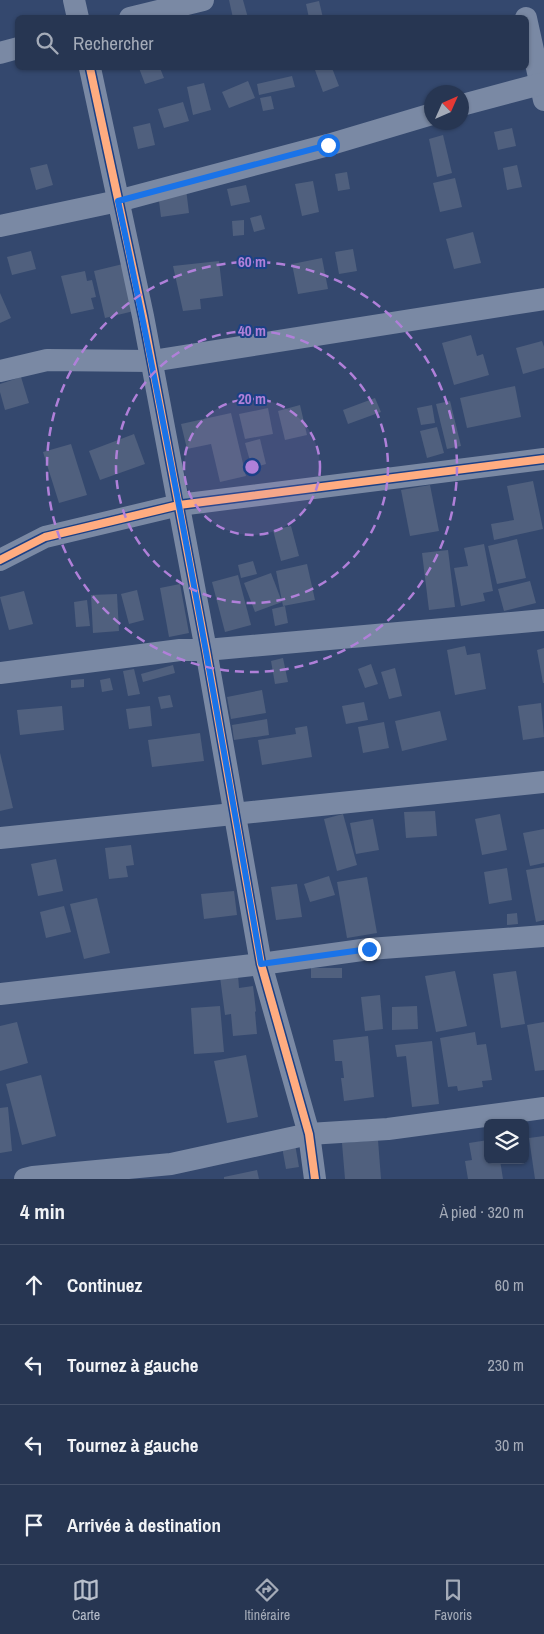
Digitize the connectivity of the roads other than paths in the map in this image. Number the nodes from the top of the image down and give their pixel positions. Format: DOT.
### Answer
graph roads {
  1 [pos="74,0"];
  2 [pos="202,0"];
  3 [pos="523,0"];
  4 [pos="77,15"];
  5 [pos="142,15"];
  6 [pos="526,15"];
  7 [pos="529,31"];
  8 [pos="15,49"];
  9 [pos="0,53"];
  10 [pos="90,70"];
  11 [pos="542,89"];
  12 [pos="469,104"];
  13 [pos="424,116"];
  14 [pos="118,201"];
  15 [pos="0,226"];
  16 [pos="544,299"];
  17 [pos="152,361"];
  18 [pos="0,371"];
  19 [pos="544,459"];
  20 [pos="179,505"];
  21 [pos="0,560"];
  22 [pos="544,620"];
  23 [pos="206,650"];
  24 [pos="0,673"];
  25 [pos="544,782"];
  26 [pos="235,815"];
  27 [pos="0,838"];
  28 [pos="544,936"];
  29 [pos="261,964"];
  30 [pos="0,994"];
  31 [pos="544,1108"];
  32 [pos="309,1134"];
  33 [pos="25,1179"];
  34 [pos="315,1179"];
  1 -- 4 [label="street"];
  2 -- 5 [label="street"];
  3 -- 6 [label="street"];
  7 -- 11 [label="street"];
  8 -- 9 [label="street"];
  10 -- 14 [label="street"];
  11 -- 12 [label="street"];
  13 -- 14 [label="street"];
  14 -- 15 [label="street"];
  14 -- 17 [label="street"];
  16 -- 17 [label="street"];
  17 -- 18 [label="street"];
  17 -- 20 [label="street"];
  19 -- 20 [label="street"];
  20 -- 21 [label="street"];
  20 -- 23 [label="street"];
  22 -- 23 [label="street"];
  23 -- 24 [label="street"];
  23 -- 26 [label="street"];
  25 -- 26 [label="street"];
  26 -- 27 [label="street"];
  26 -- 29 [label="street"];
  28 -- 29 [label="street"];
  29 -- 30 [label="street"];
  29 -- 32 [label="street"];
  31 -- 32 [label="street"];
  32 -- 33 [label="street"];
  32 -- 34 [label="street"];
}
